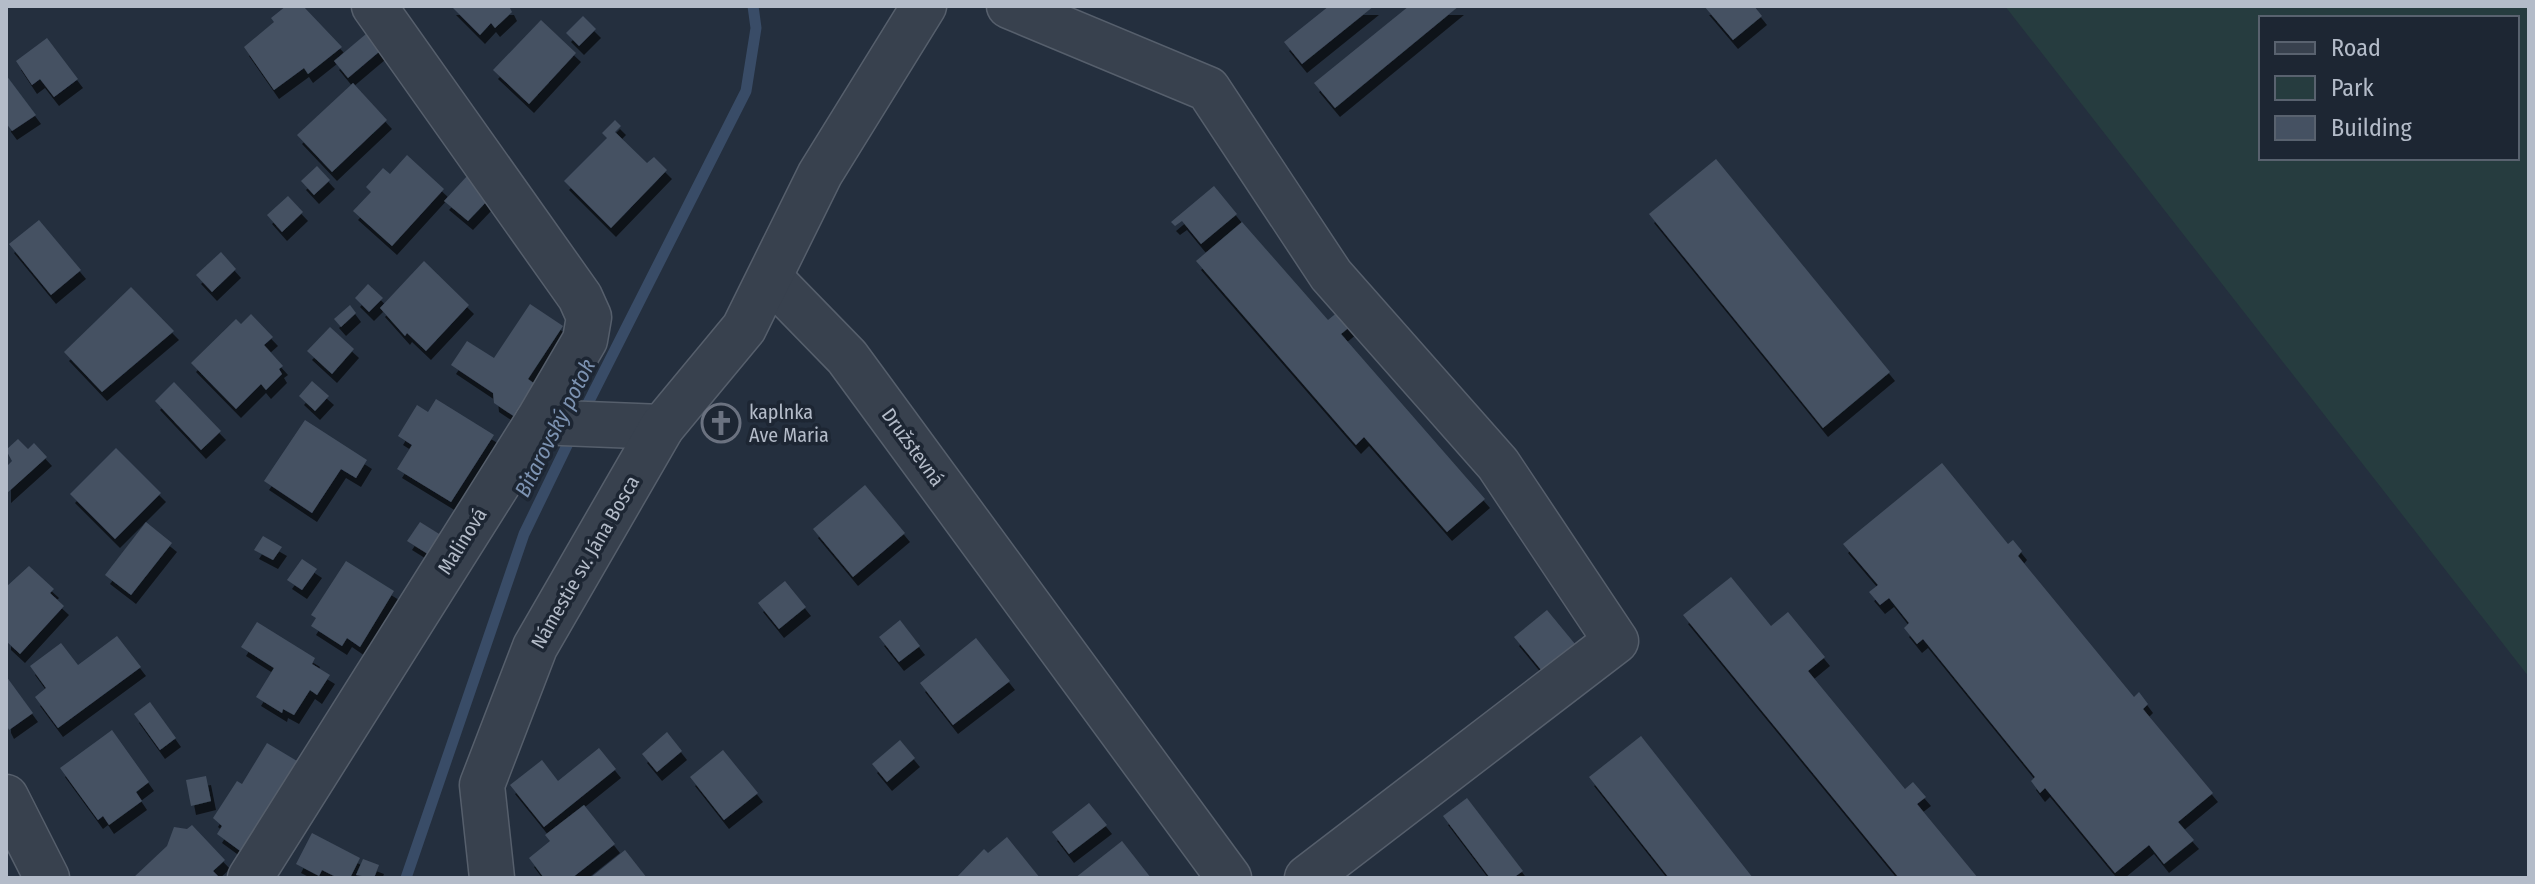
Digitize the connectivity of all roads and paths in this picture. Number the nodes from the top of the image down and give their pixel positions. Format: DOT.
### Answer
graph roads {
  1 [pos="374,6"];
  2 [pos="924,6"];
  3 [pos="1009,6"];
  4 [pos="770,278"];
  5 [pos="556,422"];
  6 [pos="650,427"];
  7 [pos="6,797"];
  8 [pos="47,878"];
  9 [pos="250,878"];
  10 [pos="492,878"];
  11 [pos="1229,878"];
  12 [pos="1307,878"];
  1 -- 5 [label="street, Malinová"];
  2 -- 4 [label="street"];
  3 -- 12 [label="street"];
  4 -- 6 [label="street, Námestie sv. Jána Bosca"];
  4 -- 11 [label="street, Družstevná"];
  5 -- 6 [label="street"];
  5 -- 9 [label="street, Malinová"];
  6 -- 10 [label="street, Námestie sv. Jána Bosca"];
  7 -- 8 [label="street"];
}
